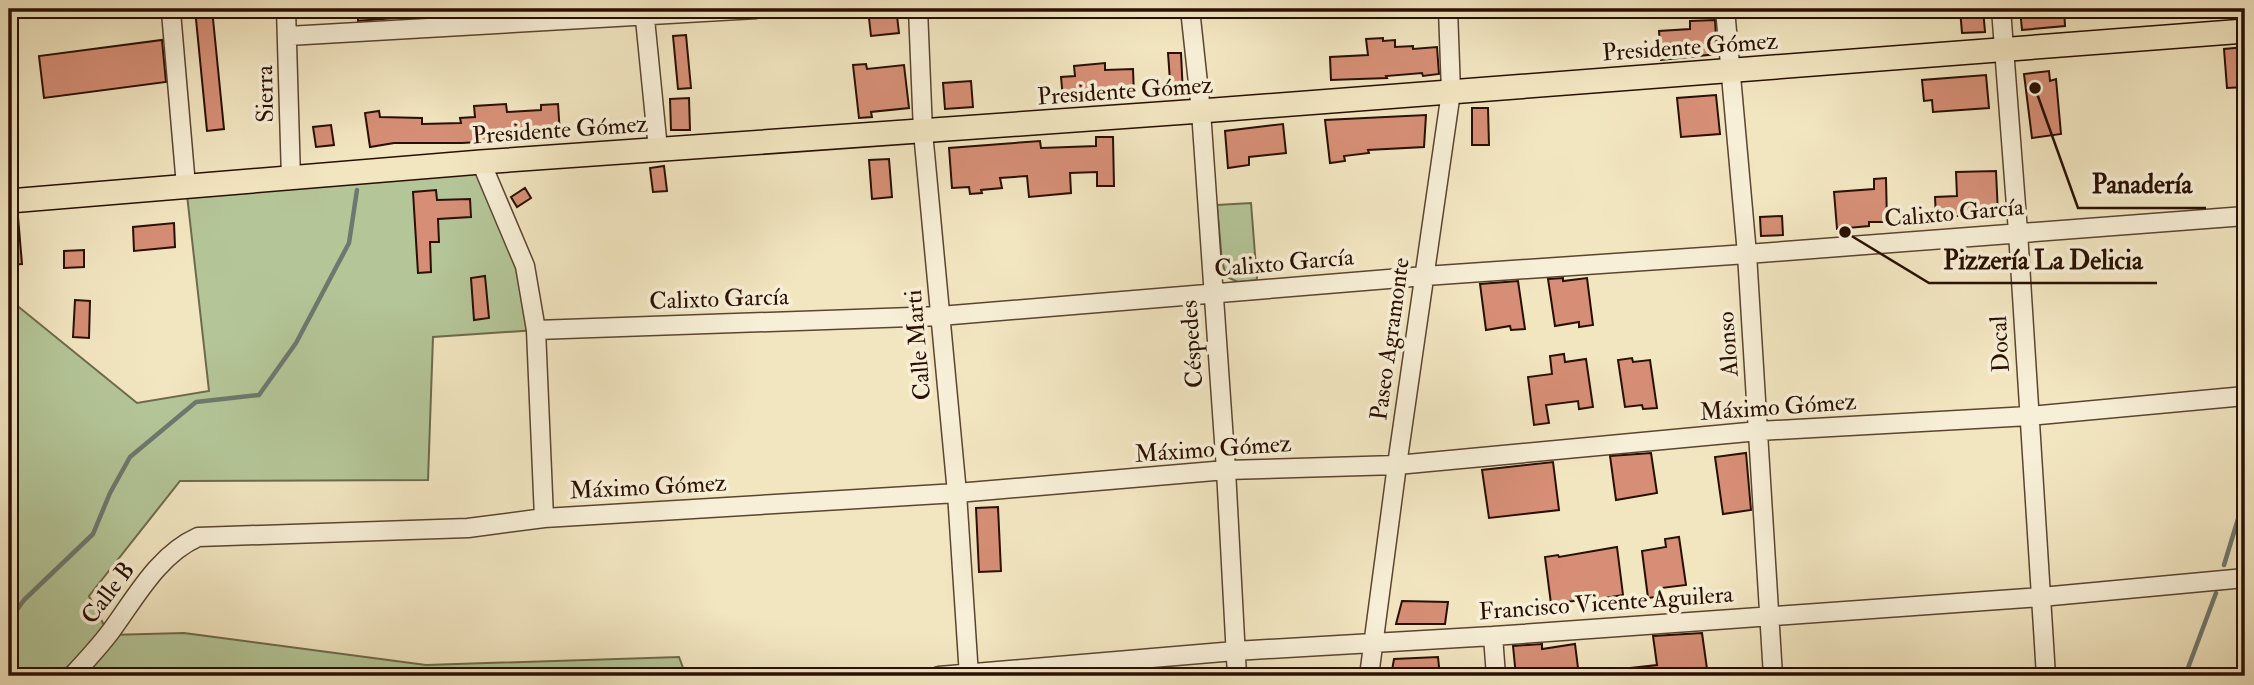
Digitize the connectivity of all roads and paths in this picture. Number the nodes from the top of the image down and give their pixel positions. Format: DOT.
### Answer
graph roads {
  1 [pos="286,9"];
  2 [pos="756,9"];
  3 [pos="918,9"];
  4 [pos="1190,9"];
  5 [pos="1448,9"];
  6 [pos="1724,9"];
  7 [pos="2001,9"];
  8 [pos="171,12"];
  9 [pos="644,13"];
  10 [pos="2245,30"];
  11 [pos="288,36"];
  12 [pos="2004,49"];
  13 [pos="1731,70"];
  14 [pos="1451,92"];
  15 [pos="1201,111"];
  16 [pos="923,132"];
  17 [pos="658,149"];
  18 [pos="481,162"];
  19 [pos="291,179"];
  20 [pos="186,186"];
  21 [pos="9,201"];
  22 [pos="2245,216"];
  23 [pos="2018,232"];
  24 [pos="1747,254"];
  25 [pos="1425,276"];
  26 [pos="1213,293"];
  27 [pos="940,316"];
  28 [pos="536,330"];
  29 [pos="2245,396"];
  30 [pos="2029,416"];
  31 [pos="1759,431"];
  32 [pos="1397,465"];
  33 [pos="1226,470"];
  34 [pos="957,493"];
  35 [pos="544,518"];
  36 [pos="185,543"];
  37 [pos="2245,578"];
  38 [pos="2041,597"];
  39 [pos="1769,615"];
  40 [pos="1493,636"];
  41 [pos="1373,644"];
  42 [pos="1235,651"];
  43 [pos="969,674"];
  44 [pos="72,676"];
  45 [pos="939,676"];
  46 [pos="1237,676"];
  47 [pos="1369,676"];
  48 [pos="1496,676"];
  49 [pos="1773,676"];
  50 [pos="2046,676"];
  1 -- 11 [label="street, Sierra"];
  2 -- 9 [label="street"];
  3 -- 16 [label="street, Calle Marti"];
  4 -- 15 [label="street, Céspedes"];
  5 -- 14 [label="street, Paseo Agramonte"];
  6 -- 13 [label="street, Alonso"];
  7 -- 12 [label="street, Docal"];
  8 -- 20 [label="street"];
  9 -- 11 [label="street"];
  9 -- 17 [label="street"];
  10 -- 12 [label="main road, Presidente Gómez"];
  11 -- 19 [label="street, Sierra"];
  12 -- 13 [label="main road, Presidente Gómez"];
  12 -- 23 [label="street, Docal"];
  13 -- 14 [label="main road, Presidente Gómez"];
  13 -- 24 [label="street, Alonso"];
  14 -- 15 [label="main road, Presidente Gómez"];
  14 -- 25 [label="street, Paseo Agramonte"];
  15 -- 16 [label="main road, Presidente Gómez"];
  15 -- 26 [label="street, Céspedes"];
  16 -- 17 [label="main road, Presidente Gómez"];
  16 -- 27 [label="street, Calle Marti"];
  17 -- 18 [label="main road, Presidente Gómez"];
  18 -- 19 [label="main road, Presidente Gómez"];
  18 -- 28 [label="street"];
  19 -- 20 [label="main road, Presidente Gómez"];
  20 -- 21 [label="main road, Presidente Gómez"];
  22 -- 23 [label="street, Calixto García"];
  23 -- 24 [label="street, Calixto García"];
  23 -- 30 [label="street, Docal"];
  24 -- 25 [label="street, Calixto García"];
  24 -- 31 [label="street, Alonso"];
  25 -- 26 [label="street, Calixto García"];
  25 -- 32 [label="street, Paseo Agramonte"];
  26 -- 27 [label="street, Calixto García"];
  26 -- 33 [label="street, Céspedes"];
  27 -- 28 [label="street, Calixto García"];
  27 -- 34 [label="street, Calle Marti"];
  28 -- 35 [label="street"];
  29 -- 30 [label="street, Máximo Gómez"];
  30 -- 31 [label="street, Máximo Gómez"];
  30 -- 38 [label="street, Docal"];
  31 -- 32 [label="street, Máximo Gómez"];
  31 -- 39 [label="street, Alonso"];
  32 -- 33 [label="street, Máximo Gómez"];
  32 -- 41 [label="street, Paseo Agramonte"];
  33 -- 34 [label="street, Máximo Gómez"];
  33 -- 42 [label="street, Céspedes"];
  34 -- 35 [label="street, Máximo Gómez"];
  34 -- 43 [label="street, Calle Marti"];
  35 -- 36 [label="street, Máximo Gómez"];
  36 -- 44 [label="street, Calle B"];
  37 -- 38 [label="street, Francisco Vicente Aguilera"];
  38 -- 39 [label="street, Francisco Vicente Aguilera"];
  38 -- 50 [label="street, Docal"];
  39 -- 40 [label="street, Francisco Vicente Aguilera"];
  39 -- 49 [label="street, Alonso"];
  40 -- 41 [label="street, Francisco Vicente Aguilera"];
  40 -- 48 [label="street"];
  41 -- 42 [label="street, Francisco Vicente Aguilera"];
  41 -- 47 [label="street, Paseo Agramonte"];
  42 -- 43 [label="street, Francisco Vicente Aguilera"];
  42 -- 46 [label="street, Céspedes"];
  43 -- 45 [label="street, Francisco Vicente Aguilera"];
}
